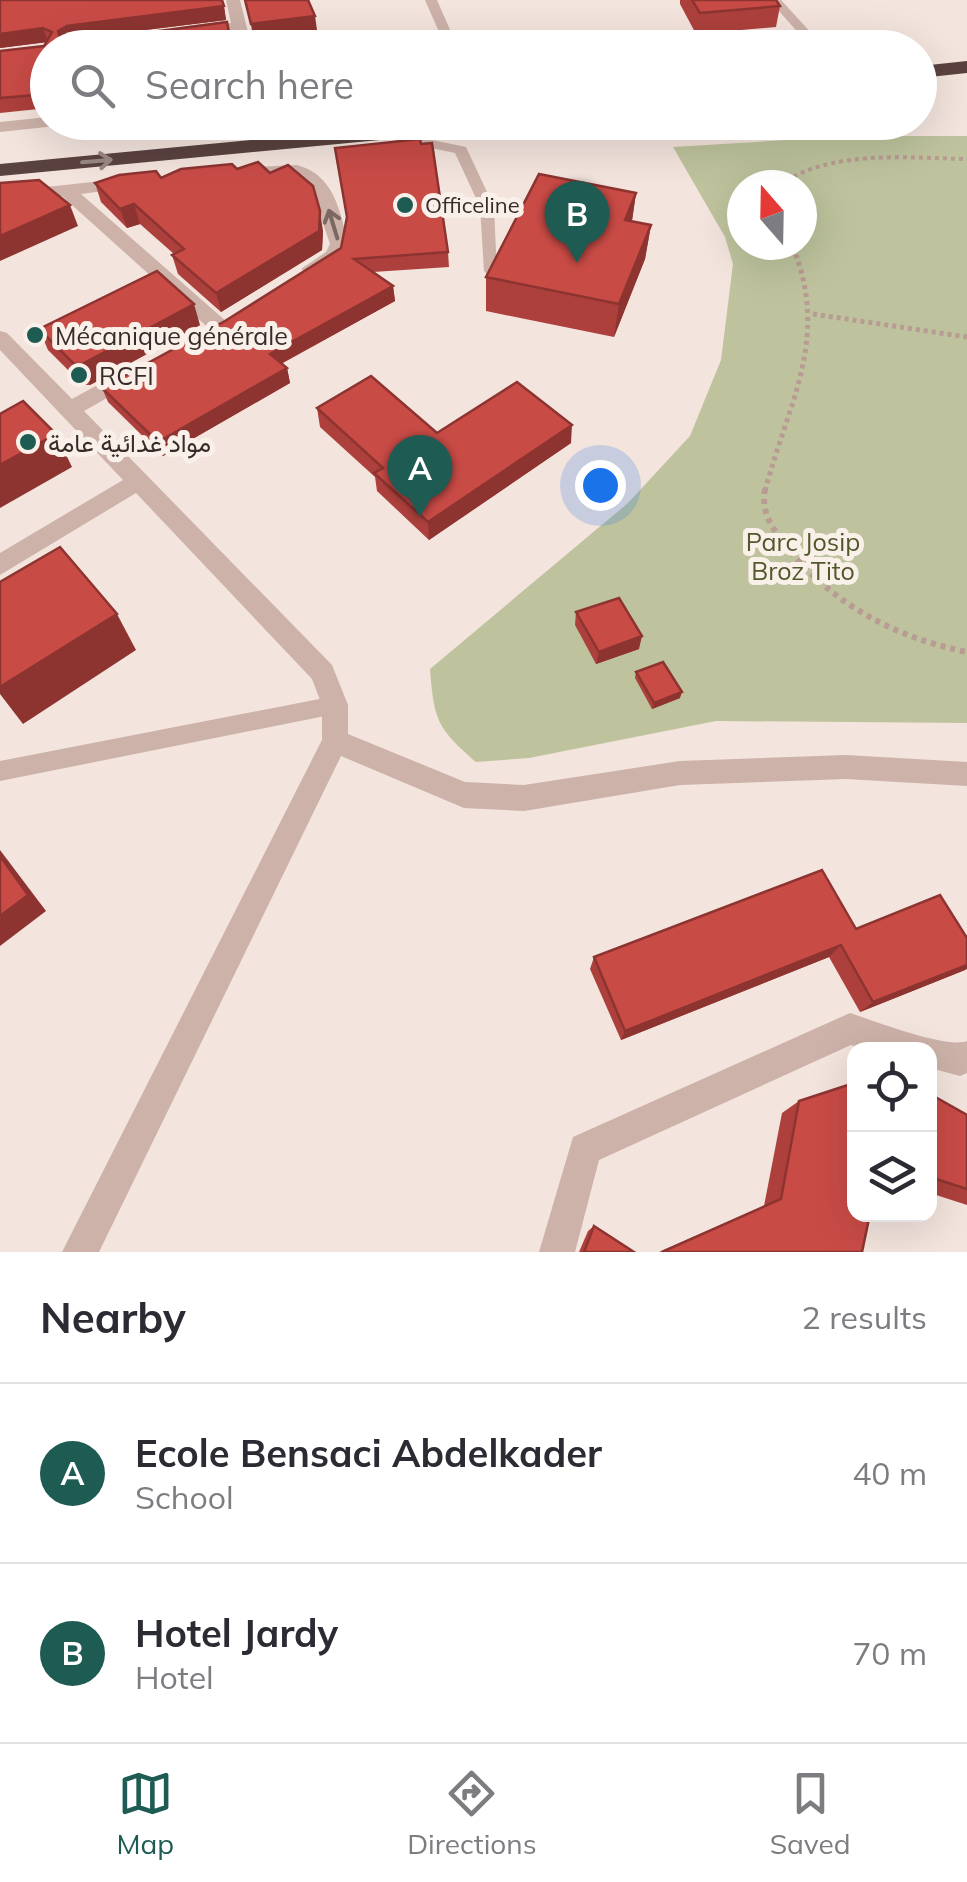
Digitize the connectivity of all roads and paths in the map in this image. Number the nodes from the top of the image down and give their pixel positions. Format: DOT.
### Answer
graph roads {
  1 [pos="234,0"];
  2 [pos="431,0"];
  3 [pos="775,0"];
  4 [pos="241,26"];
  5 [pos="208,30"];
  6 [pos="242,30"];
  7 [pos="444,30"];
  8 [pos="802,30"];
  9 [pos="967,66"];
  10 [pos="937,70"];
  11 [pos="967,86"];
  12 [pos="937,87"];
  13 [pos="30,124"];
  14 [pos="0,127"];
  15 [pos="108,140"];
  16 [pos="341,140"];
  17 [pos="409,140"];
  18 [pos="0,150"];
  19 [pos="212,151"];
  20 [pos="967,159"];
  21 [pos="0,170"];
  22 [pos="810,170"];
  23 [pos="152,180"];
  24 [pos="64,190"];
  25 [pos="0,197"];
  26 [pos="798,260"];
  27 [pos="492,271"];
  28 [pos="301,276"];
  29 [pos="813,314"];
  30 [pos="220,327"];
  31 [pos="967,337"];
  32 [pos="0,338"];
  33 [pos="153,364"];
  34 [pos="69,410"];
  35 [pos="140,480"];
  36 [pos="0,565"];
  37 [pos="967,652"];
  38 [pos="335,706"];
  39 [pos="334,742"];
  40 [pos="0,771"];
  41 [pos="967,774"];
  42 [pos="893,1042"];
  43 [pos="937,1054"];
  44 [pos="967,1057"];
  45 [pos="80,1252"];
  46 [pos="557,1252"];
  1 -- 4 [label="street"];
  2 -- 7 [label="lane"];
  3 -- 8 [label="lane"];
  4 -- 5 [label="street"];
  4 -- 6 [label="street"];
  9 -- 10 [label="highway"];
  11 -- 12 [label="highway"];
  13 -- 14 [label="street"];
  15 -- 18 [label="highway"];
  16 -- 19 [label="highway"];
  17 -- 27 [label="lane"];
  21 -- 19 [label="highway, one-way"];
  28 -- 19 [label="street, one-way"];
  20 -- 22 [label="path"];
  23 -- 24 [label="street"];
  24 -- 25 [label="street"];
  24 -- 30 [label="street"];
  26 -- 29 [label="path"];
  29 -- 31 [label="path"];
  29 -- 37 [label="path"];
  32 -- 34 [label="street"];
  33 -- 34 [label="street"];
  34 -- 35 [label="street"];
  35 -- 36 [label="street"];
  35 -- 38 [label="street"];
  38 -- 39 [label="street"];
  38 -- 40 [label="lane"];
  39 -- 41 [label="street"];
  39 -- 45 [label="street"];
  42 -- 46 [label="street"];
  43 -- 44 [label="street"];
}
